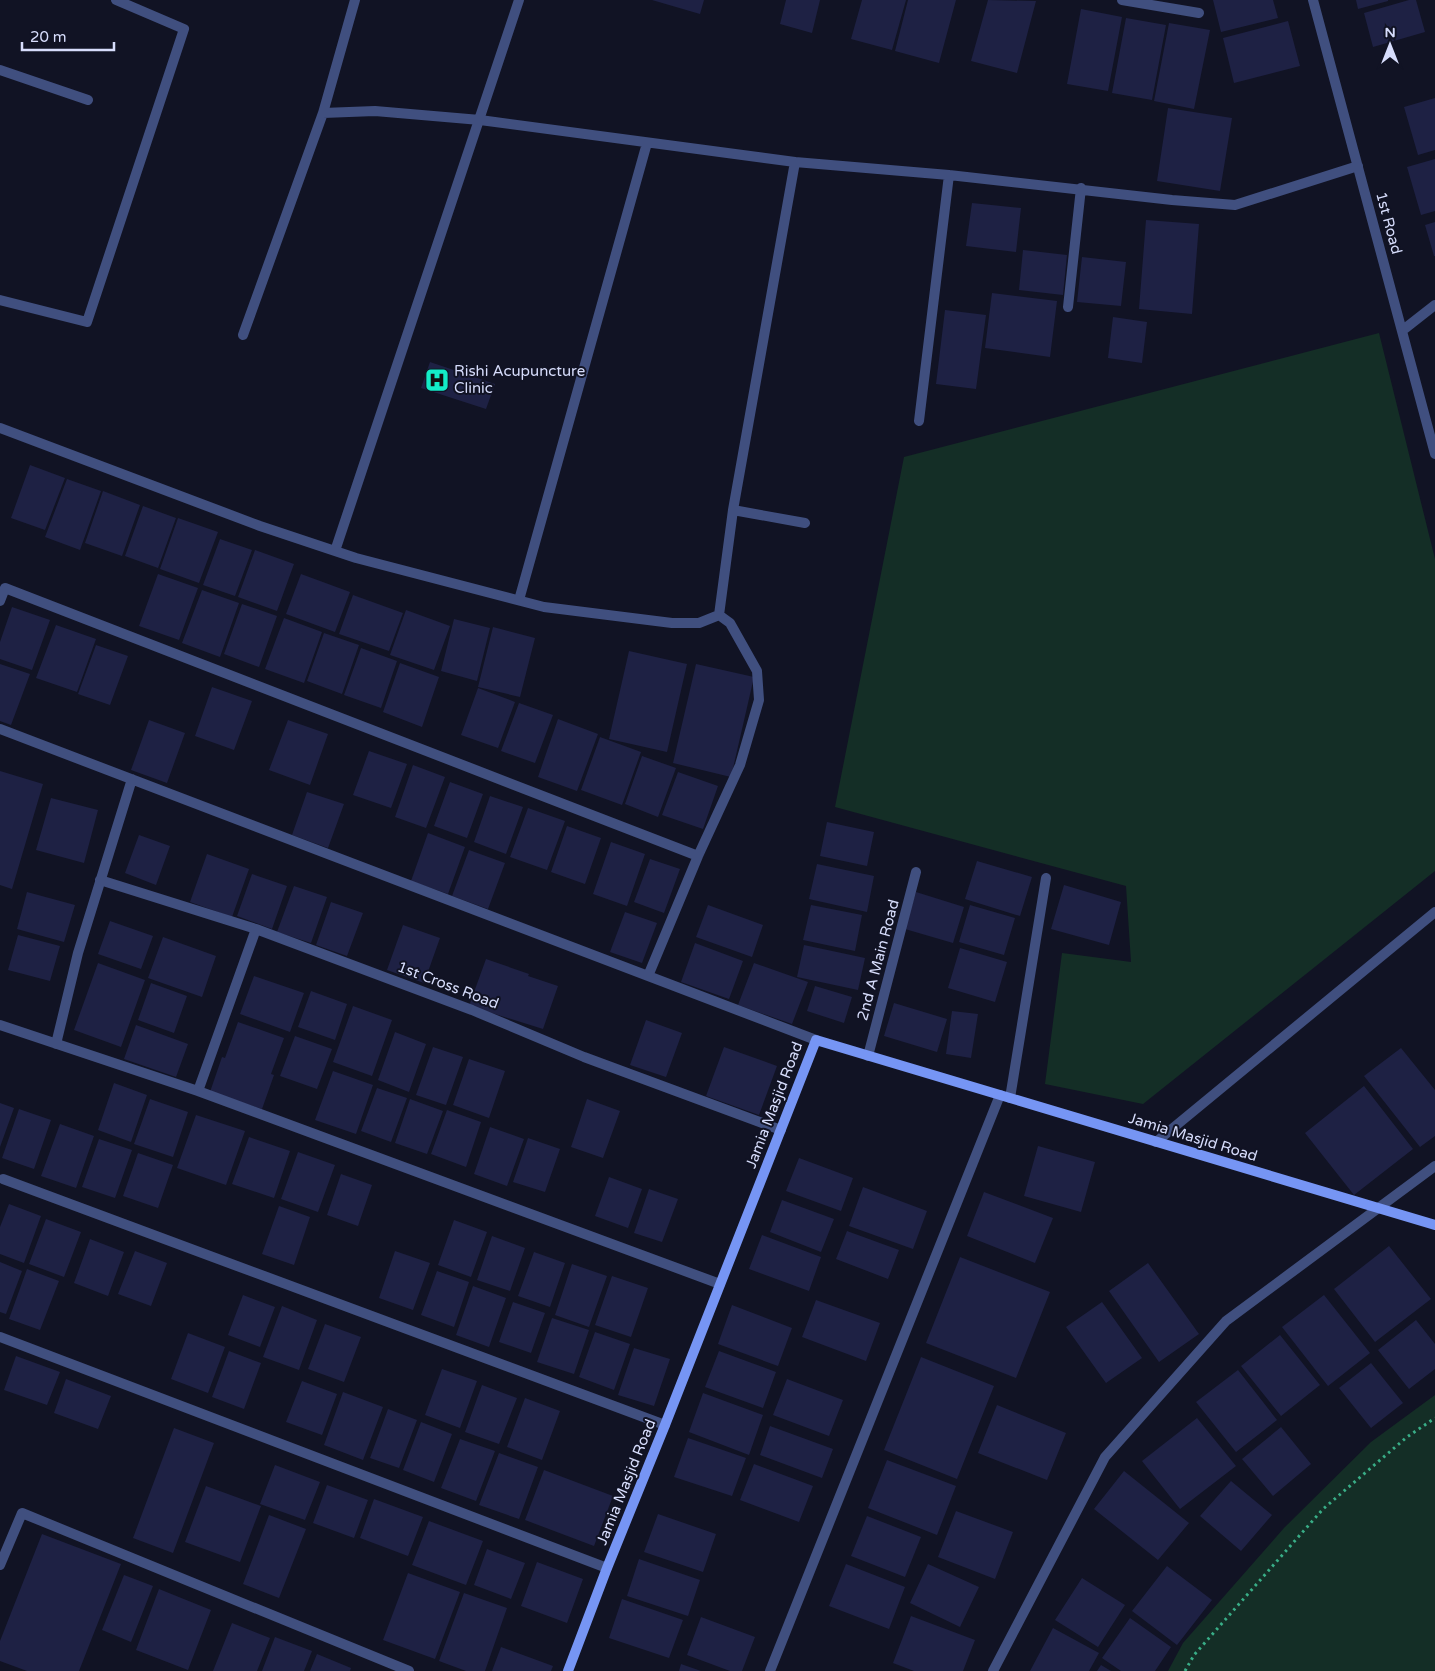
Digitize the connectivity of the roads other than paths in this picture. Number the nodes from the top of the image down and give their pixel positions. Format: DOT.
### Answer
graph roads {
  1 [pos="116,0"];
  2 [pos="355,0"];
  3 [pos="519,0"];
  4 [pos="1122,0"];
  5 [pos="1314,0"];
  6 [pos="1200,13"];
  7 [pos="0,70"];
  8 [pos="88,100"];
  9 [pos="323,113"];
  10 [pos="480,120"];
  11 [pos="647,143"];
  12 [pos="795,162"];
  13 [pos="1358,166"];
  14 [pos="950,174"];
  15 [pos="1081,188"];
  16 [pos="0,300"];
  17 [pos="1435,304"];
  18 [pos="1068,307"];
  19 [pos="1403,330"];
  20 [pos="243,334"];
  21 [pos="919,422"];
  22 [pos="0,428"];
  23 [pos="1435,454"];
  24 [pos="733,510"];
  25 [pos="805,523"];
  26 [pos="335,551"];
  27 [pos="519,600"];
  28 [pos="0,601"];
  29 [pos="720,615"];
  30 [pos="0,729"];
  31 [pos="132,779"];
  32 [pos="698,856"];
  33 [pos="916,872"];
  34 [pos="1046,878"];
  35 [pos="100,880"];
  36 [pos="1435,912"];
  37 [pos="256,929"];
  38 [pos="648,976"];
  39 [pos="0,1025"];
  40 [pos="816,1040"];
  41 [pos="56,1044"];
  42 [pos="868,1056"];
  43 [pos="198,1091"];
  44 [pos="1005,1096"];
  45 [pos="781,1130"];
  46 [pos="1156,1142"];
  47 [pos="1435,1166"];
  48 [pos="3,1179"];
  49 [pos="1379,1208"];
  50 [pos="1435,1224"];
  51 [pos="720,1284"];
  52 [pos="0,1337"];
  53 [pos="665,1425"];
  54 [pos="0,1565"];
  55 [pos="607,1568"];
  56 [pos="409,1671"];
  57 [pos="568,1671"];
  58 [pos="770,1671"];
  59 [pos="993,1671"];
  1 -- 16 [label="street"];
  2 -- 9 [label="street"];
  3 -- 10 [label="street"];
  4 -- 6 [label="street"];
  5 -- 13 [label="street, 1st Road"];
  7 -- 8 [label="street"];
  9 -- 10 [label="street"];
  9 -- 20 [label="street"];
  10 -- 11 [label="street"];
  10 -- 26 [label="street"];
  11 -- 12 [label="street"];
  11 -- 27 [label="street"];
  12 -- 14 [label="street"];
  12 -- 24 [label="street"];
  13 -- 15 [label="street"];
  13 -- 19 [label="street, 1st Road"];
  14 -- 15 [label="street"];
  14 -- 21 [label="street"];
  15 -- 18 [label="street"];
  17 -- 19 [label="street"];
  19 -- 23 [label="street, 1st Road"];
  22 -- 26 [label="street"];
  24 -- 25 [label="street"];
  24 -- 29 [label="street"];
  26 -- 27 [label="street"];
  27 -- 29 [label="street"];
  28 -- 32 [label="street"];
  29 -- 32 [label="street"];
  30 -- 31 [label="street"];
  31 -- 35 [label="street"];
  31 -- 38 [label="street"];
  32 -- 38 [label="street"];
  33 -- 42 [label="street, 2nd A Main Road"];
  34 -- 44 [label="street"];
  35 -- 37 [label="street, 1st Cross Road"];
  35 -- 41 [label="street"];
  36 -- 46 [label="street"];
  37 -- 43 [label="street"];
  37 -- 45 [label="street, 1st Cross Road"];
  38 -- 40 [label="street"];
  39 -- 41 [label="street"];
  40 -- 42 [label="street, Jamia Masjid Road"];
  40 -- 45 [label="street, Jamia Masjid Road"];
  41 -- 43 [label="street"];
  42 -- 44 [label="street, Jamia Masjid Road"];
  43 -- 51 [label="street"];
  44 -- 46 [label="street, Jamia Masjid Road"];
  44 -- 58 [label="street"];
  45 -- 51 [label="street, Jamia Masjid Road"];
  46 -- 49 [label="street, Jamia Masjid Road"];
  47 -- 49 [label="street"];
  48 -- 53 [label="street"];
  49 -- 50 [label="street, Jamia Masjid Road"];
  49 -- 59 [label="street"];
  51 -- 53 [label="street, Jamia Masjid Road"];
  52 -- 55 [label="street"];
  53 -- 55 [label="street, Jamia Masjid Road"];
  54 -- 56 [label="street"];
  55 -- 57 [label="street, Jamia Masjid Road"];
}
